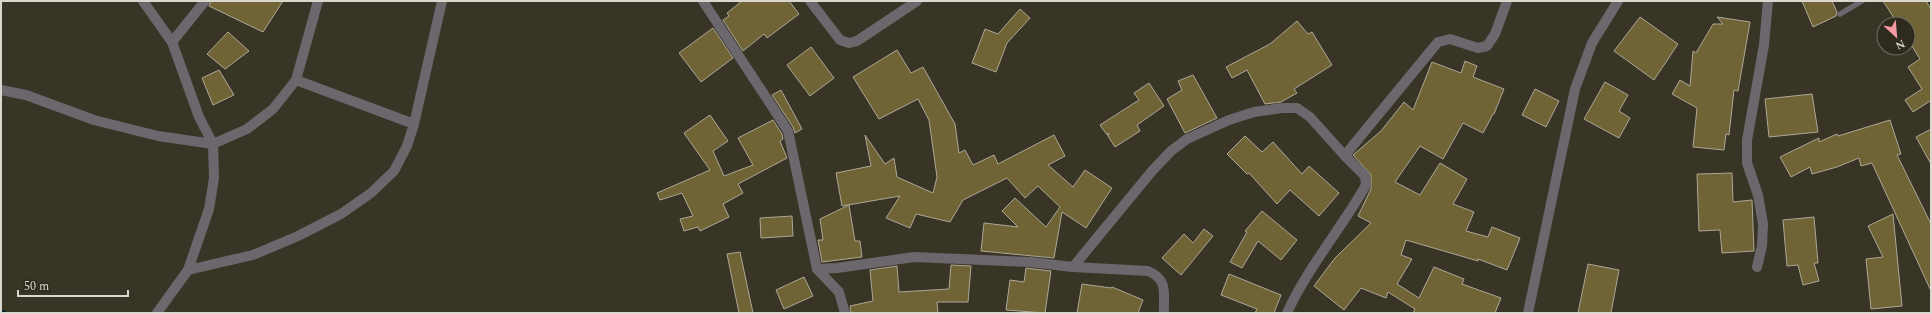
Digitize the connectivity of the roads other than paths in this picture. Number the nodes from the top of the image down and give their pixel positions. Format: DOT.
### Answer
graph roads {
  1 [pos="143,1"];
  2 [pos="205,1"];
  3 [pos="318,1"];
  4 [pos="442,1"];
  5 [pos="703,1"];
  6 [pos="810,1"];
  7 [pos="917,1"];
  8 [pos="1507,1"];
  9 [pos="1618,1"];
  10 [pos="1768,1"];
  11 [pos="1862,1"];
  12 [pos="1840,14"];
  13 [pos="172,42"];
  14 [pos="296,80"];
  15 [pos="1,90"];
  16 [pos="414,124"];
  17 [pos="212,144"];
  18 [pos="1345,156"];
  19 [pos="1074,267"];
  20 [pos="1757,267"];
  21 [pos="817,269"];
  22 [pos="188,270"];
  23 [pos="157,313"];
  24 [pos="845,313"];
  25 [pos="1164,313"];
  26 [pos="1287,313"];
  27 [pos="1528,313"];
  1 -- 13 [label="street"];
  2 -- 13 [label="street"];
  3 -- 14 [label="street"];
  4 -- 16 [label="street"];
  5 -- 21 [label="street"];
  6 -- 7 [label="street"];
  8 -- 18 [label="street"];
  9 -- 27 [label="street"];
  10 -- 20 [label="street"];
  11 -- 12 [label="lane"];
  13 -- 17 [label="street"];
  14 -- 16 [label="street"];
  14 -- 17 [label="street"];
  15 -- 17 [label="street"];
  16 -- 22 [label="street"];
  17 -- 22 [label="street"];
  18 -- 19 [label="street"];
  18 -- 26 [label="street"];
  19 -- 21 [label="street"];
  19 -- 25 [label="street"];
  21 -- 24 [label="street"];
  22 -- 23 [label="street"];
}
